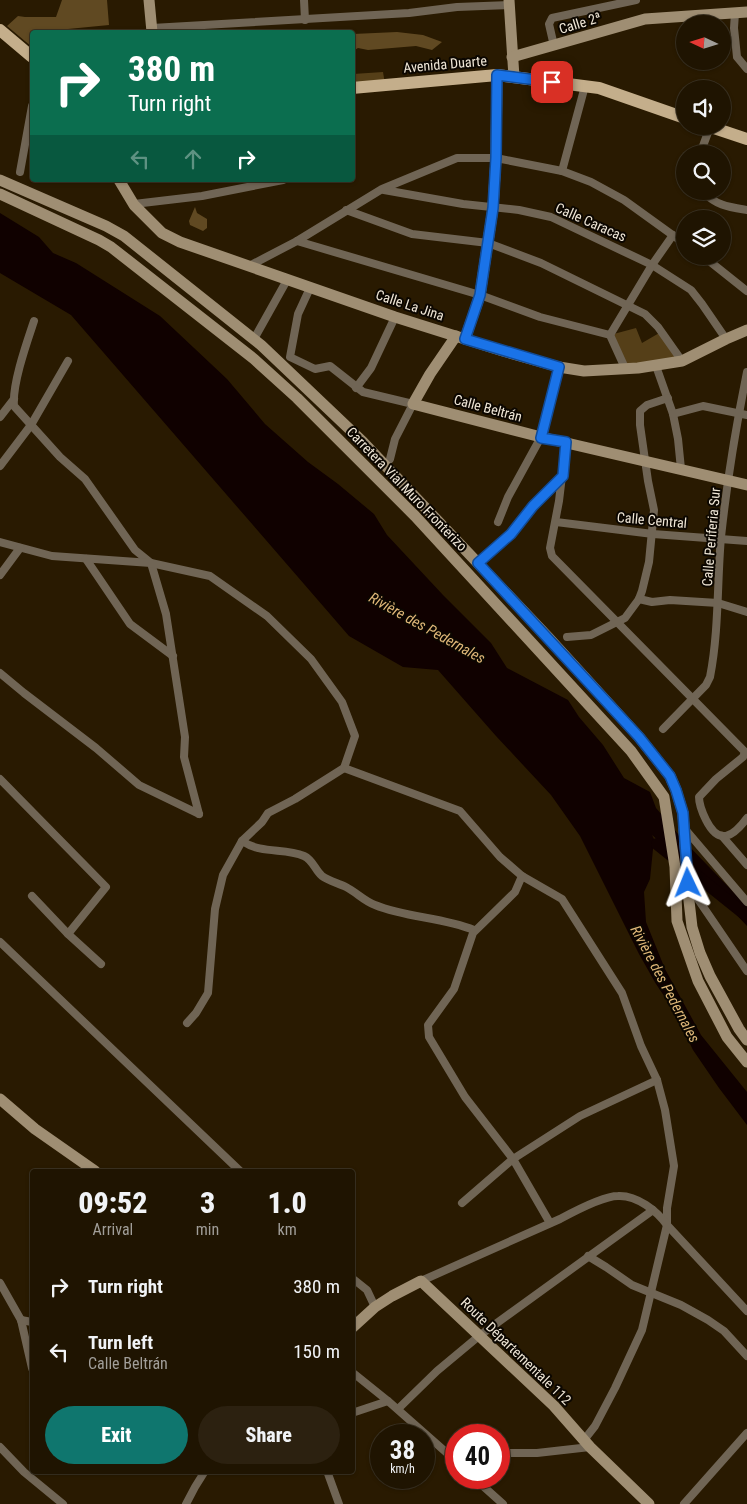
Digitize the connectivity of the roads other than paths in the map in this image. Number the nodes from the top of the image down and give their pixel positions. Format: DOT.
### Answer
graph roads {
  1 [pos="148,0"];
  2 [pos="304,0"];
  3 [pos="636,0"];
  4 [pos="510,2"];
  5 [pos="747,12"];
  6 [pos="735,13"];
  7 [pos="304,20"];
  8 [pos="0,30"];
  9 [pos="152,30"];
  10 [pos="554,46"];
  11 [pos="30,55"];
  12 [pos="512,57"];
  13 [pos="747,69"];
  14 [pos="497,75"];
  15 [pos="514,77"];
  16 [pos="585,86"];
  17 [pos="355,88"];
  18 [pos="676,115"];
  19 [pos="30,117"];
  20 [pos="731,134"];
  21 [pos="747,139"];
  22 [pos="496,158"];
  23 [pos="562,171"];
  24 [pos="20,172"];
  25 [pos="0,180"];
  26 [pos="120,182"];
  27 [pos="273,182"];
  28 [pos="382,189"];
  29 [pos="0,194"];
  30 [pos="713,200"];
  31 [pos="134,204"];
  32 [pos="493,208"];
  33 [pos="346,210"];
  34 [pos="747,210"];
  35 [pos="672,235"];
  36 [pos="676,238"];
  37 [pos="297,241"];
  38 [pos="488,243"];
  39 [pos="652,265"];
  40 [pos="715,265"];
  41 [pos="249,266"];
  42 [pos="287,280"];
  43 [pos="310,288"];
  44 [pos="747,290"];
  45 [pos="480,295"];
  46 [pos="628,306"];
  47 [pos="395,317"];
  48 [pos="34,320"];
  49 [pos="747,330"];
  50 [pos="610,335"];
  51 [pos="461,337"];
  52 [pos="254,339"];
  53 [pos="726,339"];
  54 [pos="68,361"];
  55 [pos="682,361"];
  56 [pos="656,366"];
  57 [pos="559,367"];
  58 [pos="625,368"];
  59 [pos="747,372"];
  60 [pos="356,388"];
  61 [pos="668,398"];
  62 [pos="14,399"];
  63 [pos="413,404"];
  64 [pos="743,413"];
  65 [pos="673,414"];
  66 [pos="0,417"];
  67 [pos="31,425"];
  68 [pos="541,438"];
  69 [pos="566,442"];
  70 [pos="390,459"];
  71 [pos="646,461"];
  72 [pos="0,466"];
  73 [pos="681,469"];
  74 [pos="563,476"];
  75 [pos="728,480"];
  76 [pos="747,485"];
  77 [pos="498,522"];
  78 [pos="556,522"];
  79 [pos="653,534"];
  80 [pos="721,538"];
  81 [pos="747,541"];
  82 [pos="0,542"];
  83 [pos="20,548"];
  84 [pos="86,559"];
  85 [pos="151,563"];
  86 [pos="478,563"];
  87 [pos="0,575"];
  88 [pos="639,599"];
  89 [pos="718,603"];
  90 [pos="747,612"];
  91 [pos="616,621"];
  92 [pos="567,637"];
  93 [pos="173,656"];
  94 [pos="0,672"];
  95 [pos="693,700"];
  96 [pos="663,729"];
  97 [pos="344,768"];
  98 [pos="0,779"];
  99 [pos="747,818"];
  100 [pos="685,829"];
  101 [pos="722,836"];
  102 [pos="242,842"];
  103 [pos="747,865"];
  104 [pos="522,876"];
  105 [pos="688,883"];
  106 [pos="32,896"];
  107 [pos="747,902"];
  108 [pos="474,930"];
  109 [pos="68,934"];
  110 [pos="0,942"];
  111 [pos="101,964"];
  112 [pos="747,971"];
  113 [pos="187,1023"];
  114 [pos="747,1040"];
  115 [pos="747,1062"];
  116 [pos="657,1080"];
  117 [pos="0,1100"];
  118 [pos="513,1159"];
  119 [pos="92,1169"];
  120 [pos="238,1169"];
  121 [pos="462,1203"];
  122 [pos="653,1210"];
  123 [pos="550,1223"];
  124 [pos="667,1225"];
  125 [pos="588,1256"];
  126 [pos="355,1280"];
  127 [pos="421,1281"];
  128 [pos="0,1283"];
  129 [pos="651,1294"];
  130 [pos="375,1307"];
  131 [pos="747,1310"];
  132 [pos="21,1320"];
  133 [pos="30,1322"];
  134 [pos="355,1325"];
  135 [pos="479,1336"];
  136 [pos="747,1356"];
  137 [pos="30,1359"];
  138 [pos="355,1374"];
  139 [pos="388,1401"];
  140 [pos="398,1409"];
  141 [pos="355,1412"];
  142 [pos="747,1433"];
  143 [pos="587,1444"];
  144 [pos="0,1447"];
  145 [pos="445,1447"];
  146 [pos="510,1453"];
  147 [pos="203,1474"];
  148 [pos="328,1474"];
  149 [pos="486,1489"];
  150 [pos="62,1504"];
  151 [pos="186,1504"];
  152 [pos="339,1504"];
  153 [pos="503,1504"];
  154 [pos="649,1504"];
  155 [pos="684,1504"];
  1 -- 9 [label="street"];
  2 -- 7 [label="street"];
  3 -- 10 [label="street"];
  4 -- 7 [label="street"];
  4 -- 12 [label="street"];
  5 -- 6 [label="street, Calle 2ª"];
  6 -- 10 [label="street, Calle 2ª"];
  6 -- 13 [label="street"];
  7 -- 9 [label="street"];
  8 -- 11 [label="main road"];
  10 -- 12 [label="street, Calle 2ª"];
  12 -- 15 [label="street"];
  14 -- 15 [label="main road, Avenida Duarte"];
  14 -- 17 [label="main road, Avenida Duarte"];
  14 -- 22 [label="street"];
  15 -- 16 [label="main road, Avenida Duarte"];
  16 -- 18 [label="main road, Avenida Duarte"];
  16 -- 23 [label="street"];
  19 -- 24 [label="street"];
  20 -- 21 [label="main road"];
  22 -- 23 [label="street"];
  22 -- 28 [label="street"];
  22 -- 32 [label="street"];
  23 -- 35 [label="street"];
  25 -- 52 [label="street, Carretera Vial Muro Fronterizo"];
  26 -- 31 [label="street, Calle La Jina"];
  27 -- 31 [label="street"];
  28 -- 32 [label="street, Calle Caracas"];
  28 -- 33 [label="street"];
  29 -- 115 [label="street, Carretera Vial Muro Fronterizo"];
  30 -- 34 [label="street"];
  31 -- 41 [label="street, Calle La Jina"];
  32 -- 38 [label="street"];
  32 -- 39 [label="street, Calle Caracas"];
  33 -- 37 [label="street"];
  33 -- 38 [label="street"];
  35 -- 36 [label="street"];
  35 -- 39 [label="street"];
  37 -- 41 [label="street"];
  37 -- 45 [label="street"];
  38 -- 45 [label="street"];
  38 -- 46 [label="street"];
  39 -- 46 [label="street"];
  39 -- 53 [label="street, Calle Caracas"];
  40 -- 44 [label="street"];
  41 -- 42 [label="street, Calle La Jina"];
  42 -- 43 [label="street, Calle La Jina"];
  42 -- 52 [label="street"];
  43 -- 47 [label="street, Calle La Jina"];
  43 -- 60 [label="street, Calle Beltrán"];
  45 -- 50 [label="street"];
  45 -- 51 [label="street"];
  46 -- 50 [label="street"];
  46 -- 55 [label="street"];
  47 -- 51 [label="street, Calle La Jina"];
  47 -- 60 [label="street"];
  48 -- 62 [label="street"];
  49 -- 53 [label="street, Calle La Jina"];
  50 -- 58 [label="street"];
  51 -- 57 [label="street, Calle La Jina"];
  51 -- 63 [label="street"];
  52 -- 86 [label="street, Carretera Vial Muro Fronterizo"];
  53 -- 55 [label="street, Calle La Jina"];
  54 -- 67 [label="street"];
  55 -- 56 [label="street, Calle La Jina"];
  56 -- 58 [label="street, Calle La Jina"];
  56 -- 61 [label="street"];
  57 -- 58 [label="street, Calle La Jina"];
  57 -- 68 [label="street"];
  59 -- 64 [label="street, Calle Periferia Sur"];
  60 -- 63 [label="street, Calle Beltrán"];
  61 -- 65 [label="street"];
  61 -- 71 [label="street"];
  62 -- 66 [label="street"];
  62 -- 67 [label="street"];
  63 -- 68 [label="street, Calle Beltrán"];
  63 -- 70 [label="street"];
  64 -- 65 [label="street"];
  64 -- 75 [label="street, Calle Periferia Sur"];
  65 -- 73 [label="street"];
  67 -- 72 [label="street"];
  67 -- 85 [label="street"];
  68 -- 69 [label="street, Calle Beltrán"];
  68 -- 77 [label="street"];
  69 -- 71 [label="street, Calle Beltrán"];
  69 -- 74 [label="street"];
  71 -- 73 [label="street, Calle Beltrán"];
  71 -- 79 [label="street"];
  73 -- 75 [label="street, Calle Beltrán"];
  74 -- 78 [label="street"];
  74 -- 86 [label="street"];
  75 -- 76 [label="street, Calle Beltrán"];
  75 -- 80 [label="street, Calle Periferia Sur"];
  78 -- 79 [label="street, Calle Central"];
  78 -- 91 [label="street"];
  79 -- 80 [label="street, Calle Central"];
  79 -- 88 [label="street"];
  80 -- 81 [label="street, Calle Central"];
  80 -- 89 [label="street, Calle Periferia Sur"];
  82 -- 83 [label="street"];
  83 -- 84 [label="street"];
  83 -- 87 [label="street"];
  84 -- 85 [label="street"];
  84 -- 93 [label="street"];
  85 -- 93 [label="street"];
  85 -- 97 [label="street"];
  86 -- 100 [label="street, Carretera Vial Muro Fronterizo"];
  88 -- 89 [label="street"];
  88 -- 91 [label="street"];
  89 -- 90 [label="street"];
  89 -- 95 [label="street, Calle Periferia Sur"];
  91 -- 92 [label="street"];
  91 -- 95 [label="street"];
  93 -- 94 [label="street"];
  95 -- 96 [label="street, Calle Periferia Sur"];
  95 -- 101 [label="street"];
  97 -- 102 [label="street"];
  97 -- 104 [label="street"];
  98 -- 109 [label="street"];
  99 -- 101 [label="street"];
  100 -- 105 [label="street, Carretera Vial Muro Fronterizo"];
  100 -- 107 [label="street"];
  101 -- 103 [label="street"];
  102 -- 108 [label="street"];
  102 -- 113 [label="street"];
  104 -- 108 [label="street"];
  104 -- 116 [label="street"];
  105 -- 112 [label="street"];
  105 -- 114 [label="street, Carretera Vial Muro Fronterizo"];
  106 -- 109 [label="street"];
  108 -- 118 [label="street"];
  109 -- 111 [label="street"];
  110 -- 120 [label="street"];
  116 -- 118 [label="street"];
  116 -- 124 [label="street"];
  117 -- 119 [label="street"];
  118 -- 121 [label="street"];
  118 -- 123 [label="street"];
  122 -- 123 [label="street"];
  122 -- 124 [label="street"];
  122 -- 125 [label="street"];
  123 -- 127 [label="street"];
  124 -- 129 [label="street"];
  124 -- 131 [label="street"];
  125 -- 129 [label="street"];
  125 -- 135 [label="street"];
  126 -- 130 [label="street"];
  127 -- 130 [label="street"];
  127 -- 135 [label="street, Route Départementale 112"];
  128 -- 132 [label="street"];
  129 -- 136 [label="street"];
  129 -- 143 [label="street"];
  130 -- 134 [label="street"];
  132 -- 133 [label="street"];
  132 -- 137 [label="street"];
  135 -- 140 [label="street"];
  135 -- 143 [label="street, Route Départementale 112"];
  138 -- 139 [label="street"];
  139 -- 140 [label="street"];
  139 -- 141 [label="street"];
  140 -- 145 [label="street"];
  142 -- 155 [label="street"];
  143 -- 146 [label="street"];
  143 -- 154 [label="street, Route Départementale 112"];
  144 -- 150 [label="street"];
  147 -- 151 [label="street"];
  148 -- 152 [label="street"];
  149 -- 153 [label="street"];
}
